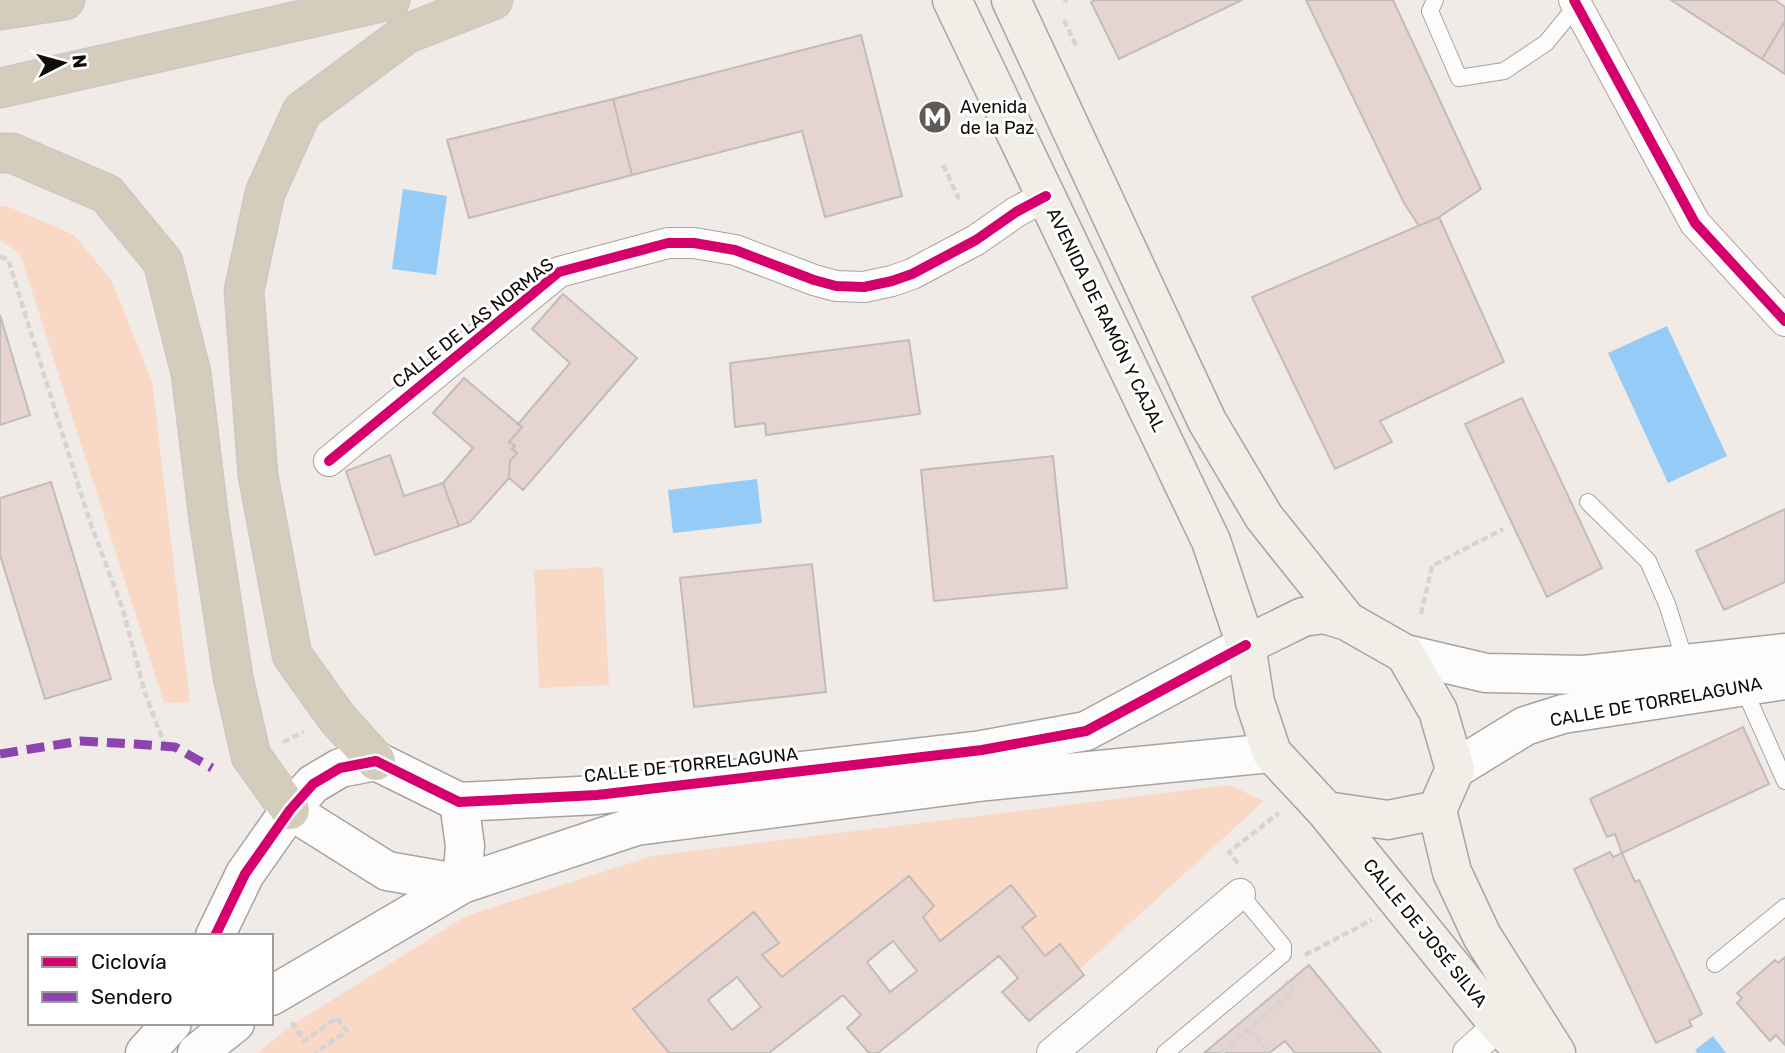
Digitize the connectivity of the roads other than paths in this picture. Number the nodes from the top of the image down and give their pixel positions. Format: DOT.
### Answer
graph roads {
  1 [pos="65,0"];
  2 [pos="390,0"];
  3 [pos="493,0"];
  4 [pos="1011,0"];
  5 [pos="1435,0"];
  6 [pos="953,1"];
  7 [pos="1576,3"];
  8 [pos="0,10"];
  9 [pos="0,88"];
  10 [pos="0,153"];
  11 [pos="1046,196"];
  12 [pos="1785,321"];
  13 [pos="329,461"];
  14 [pos="1588,502"];
  15 [pos="1347,621"];
  16 [pos="1246,645"];
  17 [pos="1785,653"];
  18 [pos="1405,654"];
  19 [pos="1686,664"];
  20 [pos="1785,680"];
  21 [pos="1743,687"];
  22 [pos="1272,753"];
  23 [pos="376,761"];
  24 [pos="1455,769"];
  25 [pos="1785,781"];
  26 [pos="459,802"];
  27 [pos="290,810"];
  28 [pos="1437,810"];
  29 [pos="1326,811"];
  30 [pos="462,884"];
  31 [pos="1240,894"];
  32 [pos="1785,907"];
  33 [pos="216,934"];
  34 [pos="1715,964"];
  35 [pos="280,1007"];
  36 [pos="1499,1024"];
  37 [pos="170,1025"];
  38 [pos="232,1025"];
  39 [pos="145,1053"];
  40 [pos="197,1053"];
  41 [pos="1052,1053"];
  42 [pos="1165,1053"];
  43 [pos="1468,1053"];
  44 [pos="1526,1053"];
  45 [pos="1556,1053"];
  1 -- 8 [label="highway"];
  2 -- 9 [label="highway"];
  3 -- 23 [label="highway"];
  4 -- 15 [label="main road"];
  5 -- 7 [label="lane"];
  6 -- 11 [label="main road, AVENIDA DE RAMÓN Y CAJAL"];
  7 -- 12 [label="street"];
  10 -- 27 [label="highway"];
  11 -- 13 [label="street, CALLE DE LAS NORMAS"];
  11 -- 16 [label="main road, AVENIDA DE RAMÓN Y CAJAL"];
  14 -- 19 [label="lane"];
  15 -- 16 [label="main road"];
  15 -- 18 [label="main road"];
  16 -- 22 [label="main road"];
  16 -- 26 [label="street, CALLE DE TORRELAGUNA"];
  17 -- 19 [label="street, CALLE DE TORRELAGUNA"];
  18 -- 19 [label="street, CALLE DE TORRELAGUNA"];
  18 -- 24 [label="main road"];
  20 -- 21 [label="street, CALLE DE TORRELAGUNA"];
  21 -- 24 [label="street, CALLE DE TORRELAGUNA"];
  21 -- 25 [label="lane"];
  22 -- 29 [label="main road"];
  22 -- 30 [label="street"];
  23 -- 26 [label="street, CALLE DE TORRELAGUNA"];
  23 -- 27 [label="street"];
  24 -- 28 [label="main road"];
  26 -- 30 [label="street"];
  27 -- 30 [label="street"];
  27 -- 33 [label="street"];
  28 -- 29 [label="main road"];
  28 -- 45 [label="main road, CALLE DE JOSÉ SILVA"];
  29 -- 36 [label="main road, CALLE DE JOSÉ SILVA"];
  30 -- 35 [label="street"];
  31 -- 41 [label="street"];
  31 -- 42 [label="lane"];
  32 -- 34 [label="lane"];
  36 -- 43 [label="street"];
  36 -- 44 [label="main road, CALLE DE JOSÉ SILVA"];
  37 -- 39 [label="street"];
  38 -- 40 [label="street"];
}
